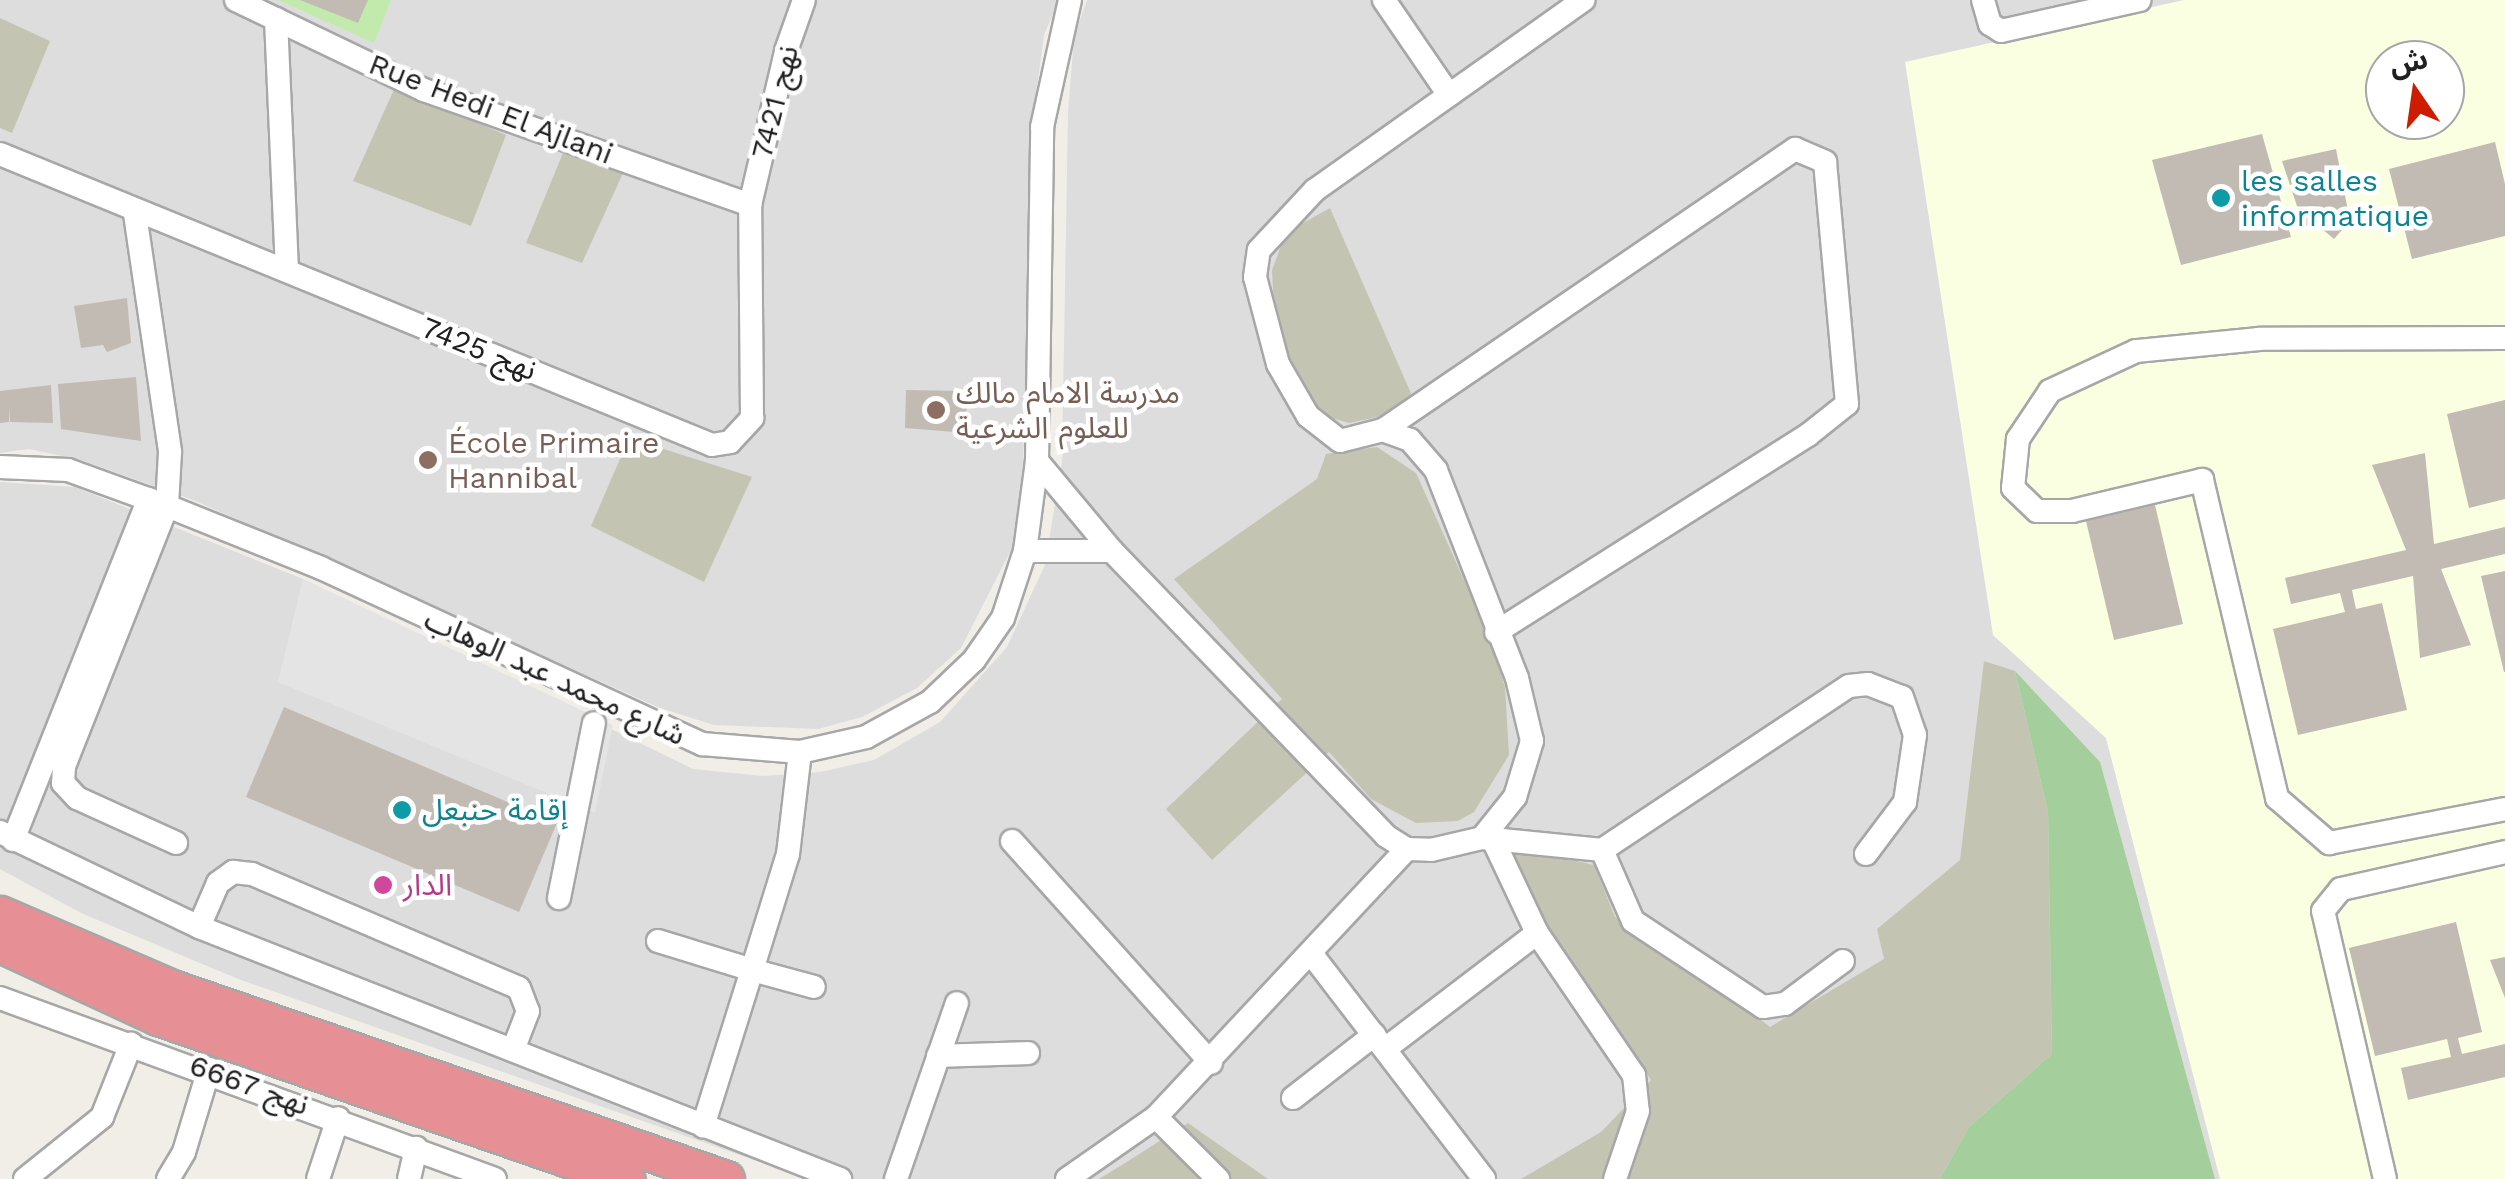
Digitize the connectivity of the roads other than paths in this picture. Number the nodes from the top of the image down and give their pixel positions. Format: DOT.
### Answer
graph roads {
  1 [pos="236,0"];
  2 [pos="804,0"];
  3 [pos="1070,0"];
  4 [pos="1384,0"];
  5 [pos="1583,0"];
  6 [pos="1983,0"];
  7 [pos="2140,0"];
  8 [pos="276,19"];
  9 [pos="1449,95"];
  10 [pos="0,154"];
  11 [pos="750,205"];
  12 [pos="135,214"];
  13 [pos="287,270"];
  14 [pos="2505,338"];
  15 [pos="1383,430"];
  16 [pos="1037,461"];
  17 [pos="0,467"];
  18 [pos="158,503"];
  19 [pos="1025,551"];
  20 [pos="1112,551"];
  21 [pos="1496,632"];
  22 [pos="594,722"];
  23 [pos="800,752"];
  24 [pos="2505,809"];
  25 [pos="6,836"];
  26 [pos="1012,841"];
  27 [pos="1488,841"];
  28 [pos="176,842"];
  29 [pos="1406,849"];
  30 [pos="1602,850"];
  31 [pos="2505,852"];
  32 [pos="1866,854"];
  33 [pos="0,892"];
  34 [pos="558,898"];
  35 [pos="8,928"];
  36 [pos="199,928"];
  37 [pos="1536,933"];
  38 [pos="658,941"];
  39 [pos="1313,956"];
  40 [pos="1843,961"];
  41 [pos="0,970"];
  42 [pos="752,970"];
  43 [pos="814,986"];
  44 [pos="0,999"];
  45 [pos="165,1002"];
  46 [pos="957,1003"];
  47 [pos="1380,1042"];
  48 [pos="131,1044"];
  49 [pos="513,1050"];
  50 [pos="1028,1052"];
  51 [pos="938,1056"];
  52 [pos="1211,1063"];
  53 [pos="209,1069"];
  54 [pos="1293,1098"];
  55 [pos="1156,1117"];
  56 [pos="338,1118"];
  57 [pos="703,1126"];
  58 [pos="416,1148"];
  59 [pos="490,1178"];
  60 [pos="24,1179"];
  61 [pos="168,1179"];
  62 [pos="318,1179"];
  63 [pos="409,1179"];
  64 [pos="627,1179"];
  65 [pos="726,1179"];
  66 [pos="840,1179"];
  67 [pos="896,1179"];
  68 [pos="1067,1179"];
  69 [pos="1218,1179"];
  70 [pos="1484,1179"];
  71 [pos="1615,1179"];
  72 [pos="2386,1179"];
  1 -- 8 [label="street, Rue Hedi El Ajlani"];
  2 -- 11 [label="street, نهج 7421"];
  3 -- 16 [label="street, شارع محمد عبد الوهاب"];
  4 -- 9 [label="street"];
  5 -- 9 [label="street"];
  6 -- 7 [label="street"];
  8 -- 11 [label="street, Rue Hedi El Ajlani"];
  8 -- 13 [label="street"];
  9 -- 15 [label="street"];
  10 -- 12 [label="street, نهج 7425"];
  11 -- 13 [label="street, نهج 7425"];
  12 -- 13 [label="street, نهج 7425"];
  12 -- 18 [label="street"];
  14 -- 24 [label="street"];
  15 -- 21 [label="street"];
  15 -- 21 [label="street"];
  16 -- 19 [label="street, شارع محمد عبد الوهاب"];
  16 -- 20 [label="street"];
  17 -- 18 [label="street, شارع محمد عبد الوهاب"];
  18 -- 23 [label="street, شارع محمد عبد الوهاب"];
  18 -- 25 [label="street"];
  18 -- 28 [label="street"];
  19 -- 20 [label="street"];
  19 -- 23 [label="street, شارع محمد عبد الوهاب"];
  20 -- 29 [label="street"];
  21 -- 27 [label="street"];
  22 -- 34 [label="street"];
  23 -- 42 [label="street"];
  25 -- 36 [label="street"];
  26 -- 52 [label="street"];
  27 -- 29 [label="street"];
  27 -- 30 [label="street"];
  27 -- 37 [label="street"];
  29 -- 39 [label="street"];
  30 -- 32 [label="street"];
  30 -- 40 [label="street"];
  31 -- 72 [label="street"];
  33 -- 45 [label="highway"];
  35 -- 45 [label="highway"];
  35 -- 45 [label="highway"];
  36 -- 49 [label="street"];
  36 -- 49 [label="street"];
  37 -- 47 [label="street"];
  37 -- 71 [label="street"];
  38 -- 42 [label="street"];
  39 -- 47 [label="street"];
  39 -- 52 [label="street"];
  41 -- 45 [label="highway"];
  42 -- 43 [label="street"];
  42 -- 57 [label="street"];
  44 -- 48 [label="street, نهج 6667"];
  45 -- 64 [label="highway"];
  45 -- 65 [label="highway"];
  46 -- 51 [label="street"];
  47 -- 54 [label="street"];
  47 -- 70 [label="street"];
  48 -- 53 [label="street, نهج 6667"];
  48 -- 60 [label="street"];
  49 -- 57 [label="street"];
  50 -- 51 [label="street"];
  51 -- 67 [label="street"];
  52 -- 55 [label="street"];
  53 -- 56 [label="street, نهج 6667"];
  53 -- 61 [label="street"];
  55 -- 68 [label="street"];
  55 -- 69 [label="street"];
  56 -- 58 [label="street, نهج 6667"];
  56 -- 62 [label="street"];
  57 -- 66 [label="street"];
  58 -- 59 [label="street, نهج 6667"];
  58 -- 63 [label="street"];
}
